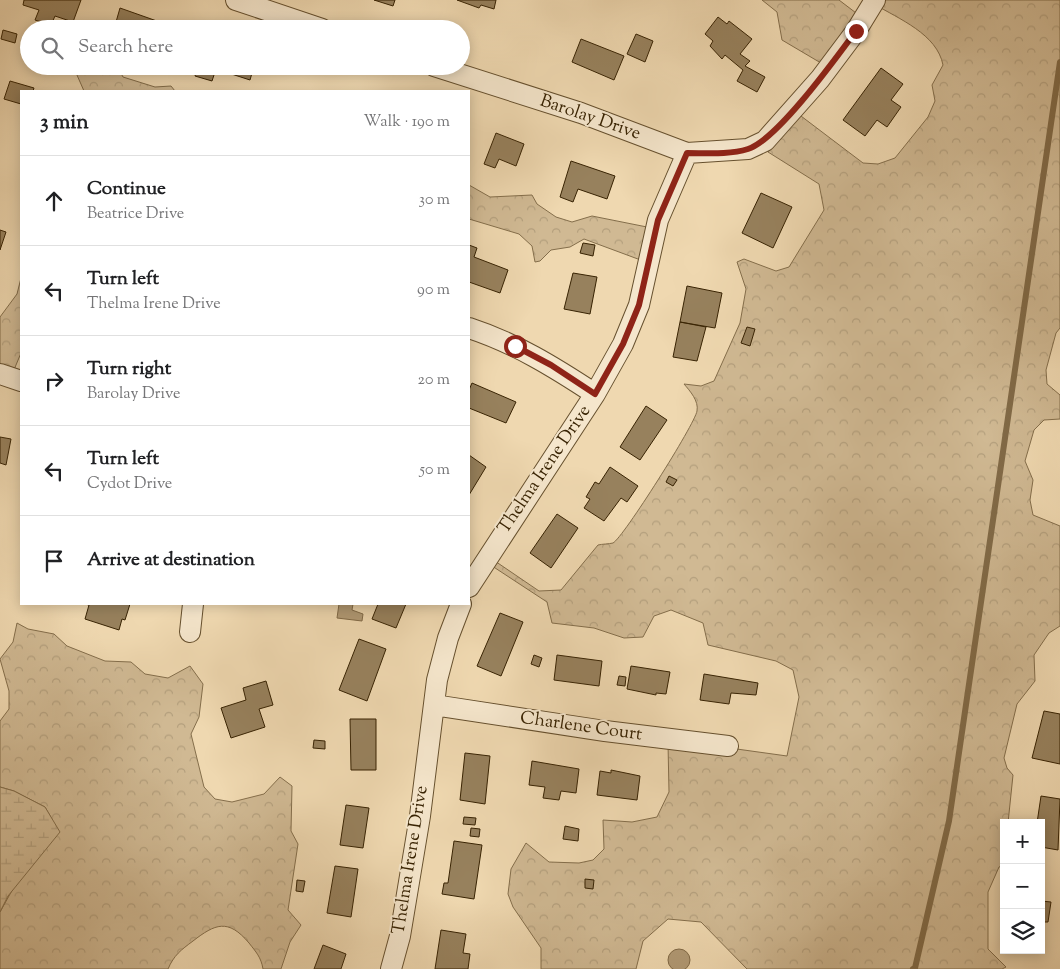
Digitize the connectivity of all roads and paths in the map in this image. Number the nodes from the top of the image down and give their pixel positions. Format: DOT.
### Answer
graph roads {
  1 [pos="236,0"];
  2 [pos="875,0"];
  3 [pos="295,20"];
  4 [pos="462,75"];
  5 [pos="687,153"];
  6 [pos="470,328"];
  7 [pos="0,374"];
  8 [pos="20,382"];
  9 [pos="595,394"];
  10 [pos="470,585"];
  11 [pos="193,605"];
  12 [pos="461,605"];
  13 [pos="190,632"];
  14 [pos="434,705"];
  15 [pos="728,746"];
  16 [pos="391,969"];
  1 -- 3 [label="street"];
  2 -- 5 [label="street, Barolay Drive"];
  4 -- 5 [label="street, Barolay Drive"];
  5 -- 9 [label="street, Thelma Irene Drive"];
  6 -- 9 [label="street"];
  7 -- 8 [label="street"];
  9 -- 10 [label="street, Thelma Irene Drive"];
  11 -- 13 [label="street"];
  12 -- 14 [label="street, Thelma Irene Drive"];
  14 -- 15 [label="street, Charlene Court"];
  14 -- 16 [label="street, Thelma Irene Drive"];
}
